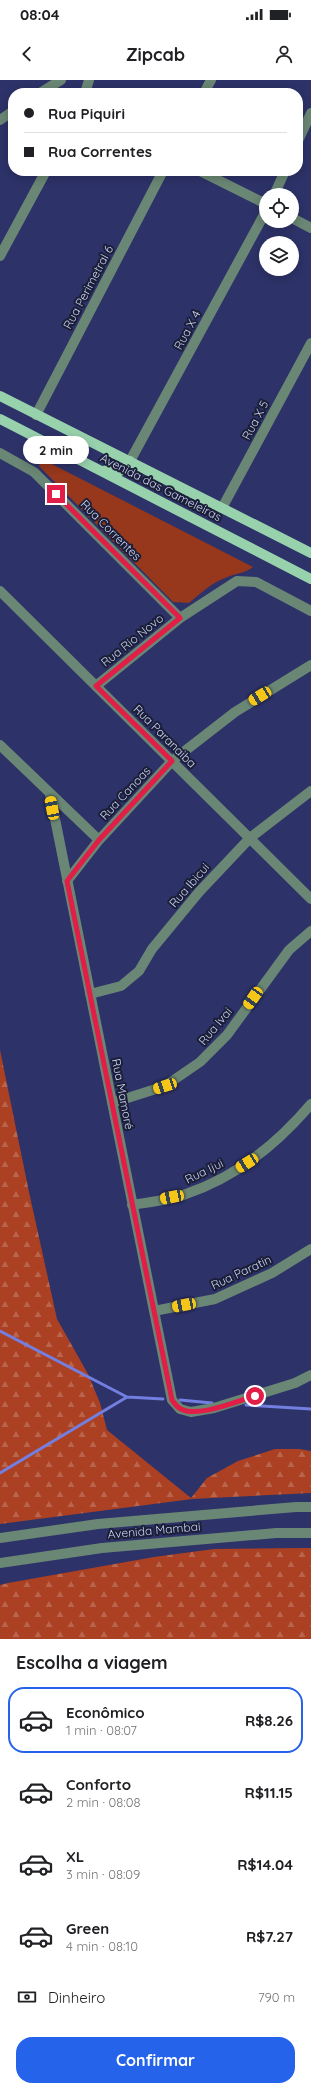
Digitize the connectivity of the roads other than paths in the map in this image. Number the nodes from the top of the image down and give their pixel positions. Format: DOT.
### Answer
graph roads {
  1 [pos="61,80"];
  2 [pos="49,88"];
  3 [pos="311,113"];
  4 [pos="303,130"];
  5 [pos="43,176"];
  6 [pos="160,176"];
  7 [pos="210,176"];
  8 [pos="282,176"];
  9 [pos="277,188"];
  10 [pos="259,200"];
  11 [pos="299,222"];
  12 [pos="259,224"];
  13 [pos="311,228"];
  14 [pos="0,256"];
  15 [pos="311,343"];
  16 [pos="0,396"];
  17 [pos="36,415"];
  18 [pos="0,419"];
  19 [pos="0,453"];
  20 [pos="130,461"];
  21 [pos="96,469"];
  22 [pos="222,508"];
  23 [pos="311,553"];
  24 [pos="311,579"];
  25 [pos="0,590"];
  26 [pos="311,611"];
  27 [pos="180,618"];
  28 [pos="311,665"];
  29 [pos="96,686"];
  30 [pos="0,745"];
  31 [pos="172,761"];
  32 [pos="311,791"];
  33 [pos="50,794"];
  34 [pos="250,838"];
  35 [pos="99,840"];
  36 [pos="67,881"];
  37 [pos="311,899"];
  38 [pos="311,931"];
  39 [pos="90,994"];
  40 [pos="112,1103"];
  41 [pos="311,1104"];
  42 [pos="132,1205"];
  43 [pos="311,1249"];
  44 [pos="154,1311"];
  45 [pos="311,1375"];
  46 [pos="311,1507"];
  47 [pos="311,1533"];
  48 [pos="0,1538"];
  49 [pos="0,1563"];
  1 -- 2 [label="street"];
  3 -- 4 [label="street"];
  5 -- 14 [label="street"];
  6 -- 17 [label="street, Rua Perimetral 6"];
  7 -- 10 [label="street"];
  8 -- 9 [label="street"];
  11 -- 13 [label="street"];
  12 -- 20 [label="street, Rua X 4"];
  15 -- 22 [label="street, Rua X 5"];
  16 -- 17 [label="main road, Avenida das Gameleiras"];
  17 -- 20 [label="main road, Avenida das Gameleiras"];
  18 -- 21 [label="main road, Avenida das Gameleiras"];
  19 -- 27 [label="street, Rua Correntes"];
  20 -- 21 [label="main road"];
  20 -- 22 [label="main road, Avenida das Gameleiras"];
  21 -- 24 [label="main road, Avenida das Gameleiras"];
  22 -- 23 [label="main road, Avenida das Gameleiras"];
  25 -- 29 [label="street, Rua Paranaiba"];
  26 -- 27 [label="street, Rua Rio Novo"];
  27 -- 29 [label="street, Rua Rio Novo"];
  28 -- 31 [label="street, Rua Canoas"];
  29 -- 31 [label="street, Rua Paranaiba"];
  30 -- 33 [label="street"];
  31 -- 34 [label="street, Rua Paranaiba"];
  31 -- 35 [label="street, Rua Canoas"];
  32 -- 34 [label="street, Rua Ibicui"];
  33 -- 35 [label="street"];
  33 -- 36 [label="street, Rua Mamoré"];
  34 -- 37 [label="street, Rua Paranaiba"];
  34 -- 39 [label="street, Rua Ibicui"];
  35 -- 36 [label="street, Rua Canoas"];
  36 -- 39 [label="street, Rua Mamoré"];
  38 -- 40 [label="street, Rua Ivai"];
  39 -- 40 [label="street, Rua Mamoré"];
  40 -- 42 [label="street, Rua Mamoré"];
  41 -- 42 [label="street, Rua Ijui"];
  42 -- 44 [label="street, Rua Mamoré"];
  43 -- 44 [label="street, Rua Paratin"];
  44 -- 45 [label="street, Rua Mamoré"];
  46 -- 48 [label="street, Avenida Mambai"];
  47 -- 49 [label="street, Avenida Mambai"];
}
